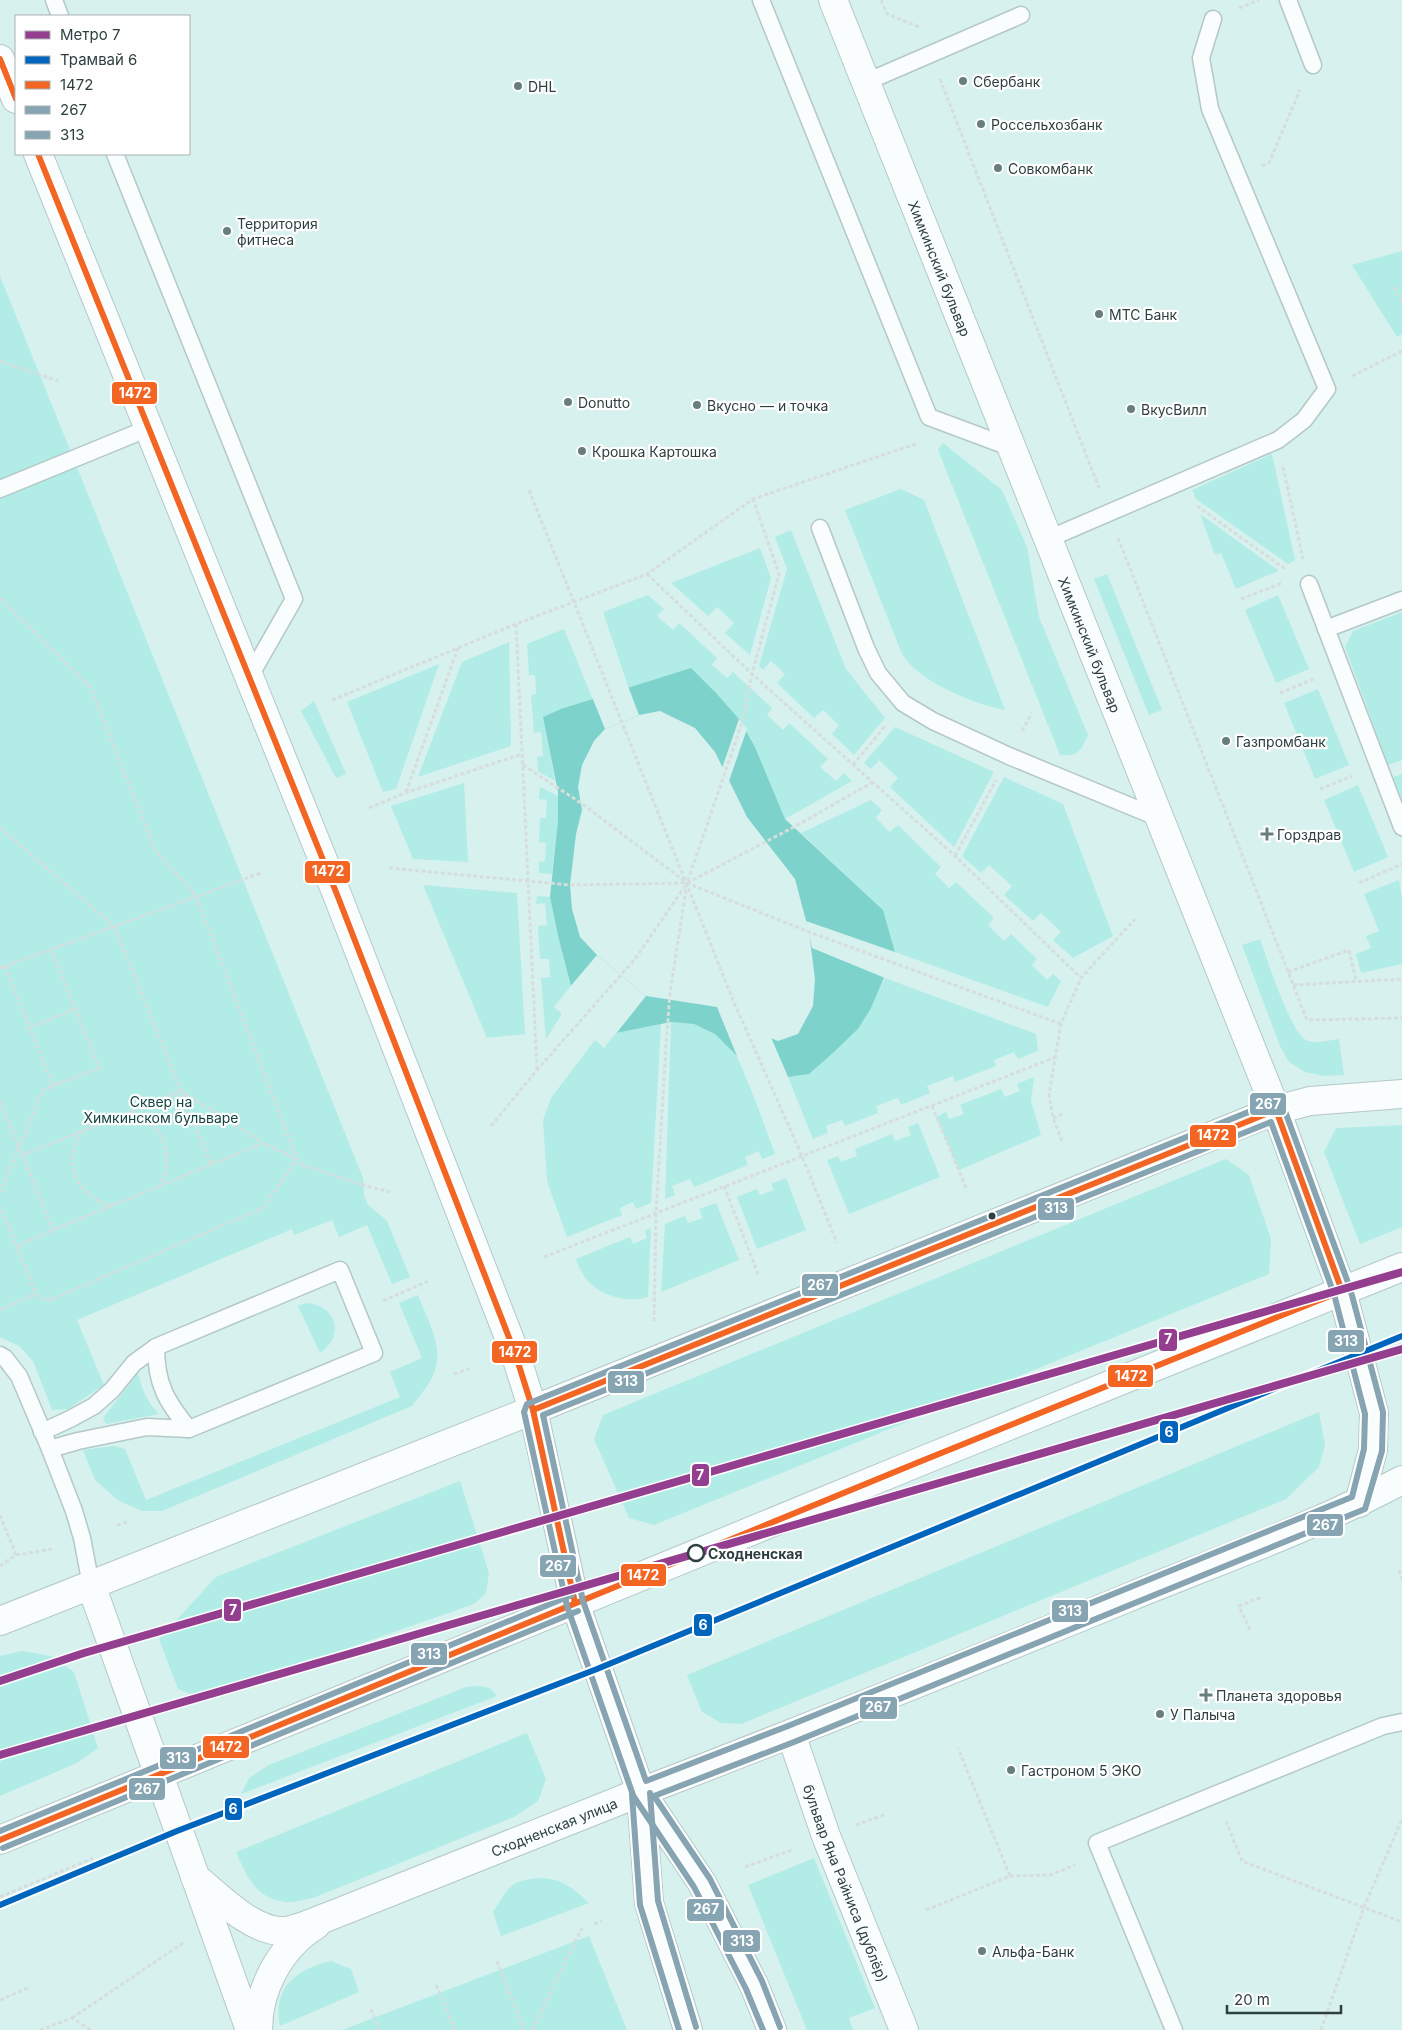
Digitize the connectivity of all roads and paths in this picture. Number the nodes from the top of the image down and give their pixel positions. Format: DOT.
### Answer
graph roads {
  1 [pos="54,0"];
  2 [pos="762,0"];
  3 [pos="833,0"];
  4 [pos="882,0"];
  5 [pos="1259,0"];
  6 [pos="1288,0"];
  7 [pos="1237,9"];
  8 [pos="60,15"];
  9 [pos="1020,15"];
  10 [pos="1213,19"];
  11 [pos="930,54"];
  12 [pos="0,58"];
  13 [pos="1313,65"];
  14 [pos="866,82"];
  15 [pos="15,96"];
  16 [pos="38,155"];
  17 [pos="115,155"];
  18 [pos="1238,176"];
  19 [pos="1394,286"];
  20 [pos="1402,302"];
  21 [pos="1402,351"];
  22 [pos="0,361"];
  23 [pos="58,381"];
  24 [pos="1327,389"];
  25 [pos="149,428"];
  26 [pos="1278,440"];
  27 [pos="919,443"];
  28 [pos="1012,448"];
  29 [pos="1170,486"];
  30 [pos="0,488"];
  31 [pos="529,490"];
  32 [pos="753,499"];
  33 [pos="1108,514"];
  34 [pos="820,528"];
  35 [pos="1048,539"];
  36 [pos="647,574"];
  37 [pos="1302,580"];
  38 [pos="0,598"];
  39 [pos="1241,599"];
  40 [pos="1402,600"];
  41 [pos="574,602"];
  42 [pos="516,624"];
  43 [pos="1326,629"];
  44 [pos="458,648"];
  45 [pos="1341,668"];
  46 [pos="752,674"];
  47 [pos="250,676"];
  48 [pos="1280,693"];
  49 [pos="332,700"];
  50 [pos="1032,713"];
  51 [pos="890,721"];
  52 [pos="1020,736"];
  53 [pos="522,754"];
  54 [pos="523,765"];
  55 [pos="853,765"];
  56 [pos="1378,765"];
  57 [pos="999,775"];
  58 [pos="873,782"];
  59 [pos="1320,789"];
  60 [pos="405,792"];
  61 [pos="369,808"];
  62 [pos="1159,818"];
  63 [pos="1402,827"];
  64 [pos="0,828"];
  65 [pos="955,856"];
  66 [pos="1402,864"];
  67 [pos="389,868"];
  68 [pos="261,873"];
  69 [pos="528,881"];
  70 [pos="687,883"];
  71 [pos="1359,883"];
  72 [pos="196,896"];
  73 [pos="1135,919"];
  74 [pos="114,926"];
  75 [pos="51,949"];
  76 [pos="4,966"];
  77 [pos="0,968"];
  78 [pos="1288,972"];
  79 [pos="1081,978"];
  80 [pos="1402,979"];
  81 [pos="1356,981"];
  82 [pos="1293,985"];
  83 [pos="75,1009"];
  84 [pos="1402,1018"];
  85 [pos="1061,1024"];
  86 [pos="29,1028"];
  87 [pos="1056,1057"];
  88 [pos="537,1070"];
  89 [pos="53,1086"];
  90 [pos="181,1091"];
  91 [pos="1402,1094"];
  92 [pos="0,1101"];
  93 [pos="932,1106"];
  94 [pos="1276,1110"];
  95 [pos="127,1113"];
  96 [pos="1062,1114"];
  97 [pos="1053,1118"];
  98 [pos="491,1126"];
  99 [pos="83,1131"];
  100 [pos="1062,1141"];
  101 [pos="263,1143"];
  102 [pos="20,1149"];
  103 [pos="23,1155"];
  104 [pos="802,1156"];
  105 [pos="297,1160"];
  106 [pos="210,1164"];
  107 [pos="160,1185"];
  108 [pos="724,1186"];
  109 [pos="967,1190"];
  110 [pos="391,1192"];
  111 [pos="0,1193"];
  112 [pos="0,1206"];
  113 [pos="110,1206"];
  114 [pos="656,1213"];
  115 [pos="53,1230"];
  116 [pos="837,1243"];
  117 [pos="16,1246"];
  118 [pos="544,1257"];
  119 [pos="1402,1267"];
  120 [pos="758,1274"];
  121 [pos="428,1281"];
  122 [pos="1342,1291"];
  123 [pos="36,1294"];
  124 [pos="0,1310"];
  125 [pos="357,1312"];
  126 [pos="654,1321"];
  127 [pos="156,1347"];
  128 [pos="0,1356"];
  129 [pos="469,1369"];
  130 [pos="454,1374"];
  131 [pos="533,1410"];
  132 [pos="190,1429"];
  133 [pos="42,1432"];
  134 [pos="50,1450"];
  135 [pos="1402,1480"];
  136 [pos="1359,1503"];
  137 [pos="0,1517"];
  138 [pos="127,1522"];
  139 [pos="117,1525"];
  140 [pos="52,1549"];
  141 [pos="16,1555"];
  142 [pos="0,1566"];
  143 [pos="1398,1570"];
  144 [pos="1402,1578"];
  145 [pos="91,1585"];
  146 [pos="1262,1597"];
  147 [pos="574,1604"];
  148 [pos="0,1621"];
  149 [pos="1250,1630"];
  150 [pos="1402,1722"];
  151 [pos="791,1734"];
  152 [pos="958,1748"];
  153 [pos="157,1776"];
  154 [pos="641,1792"];
  155 [pos="1216,1794"];
  156 [pos="886,1814"];
  157 [pos="1402,1820"];
  158 [pos="855,1826"];
  159 [pos="0,1840"];
  160 [pos="798,1847"];
  161 [pos="1102,1854"];
  162 [pos="93,1858"];
  163 [pos="745,1867"];
  164 [pos="1010,1876"];
  165 [pos="195,1877"];
  166 [pos="0,1897"];
  167 [pos="1364,1908"];
  168 [pos="926,1910"];
  169 [pos="330,1916"];
  170 [pos="602,1921"];
  171 [pos="1402,1922"];
  172 [pos="594,1924"];
  173 [pos="582,1928"];
  174 [pos="184,1943"];
  175 [pos="497,1961"];
  176 [pos="436,1985"];
  177 [pos="30,1987"];
  178 [pos="0,2000"];
  179 [pos="371,2010"];
  180 [pos="72,2018"];
  181 [pos="40,2030"];
  182 [pos="91,2030"];
  183 [pos="250,2030"];
  184 [pos="258,2030"];
  185 [pos="379,2030"];
  186 [pos="455,2030"];
  187 [pos="524,2030"];
  188 [pos="532,2030"];
  189 [pos="688,2030"];
  190 [pos="772,2030"];
  191 [pos="904,2030"];
  192 [pos="1174,2030"];
  193 [pos="1321,2030"];
  1 -- 8 [label="lane"];
  2 -- 28 [label="lane"];
  3 -- 14 [label="main road, Химкинский бульвар"];
  4 -- 11 [label="path"];
  5 -- 7 [label="path"];
  6 -- 13 [label="lane"];
  9 -- 11 [label="lane"];
  10 -- 18 [label="lane"];
  11 -- 14 [label="lane"];
  11 -- 33 [label="path"];
  12 -- 15 [label="main road"];
  13 -- 18 [label="path"];
  14 -- 28 [label="main road, Химкинский бульвар"];
  16 -- 25 [label="main road"];
  17 -- 47 [label="lane"];
  18 -- 24 [label="lane"];
  19 -- 20 [label="path"];
  21 -- 24 [label="path"];
  22 -- 23 [label="path"];
  24 -- 26 [label="lane"];
  25 -- 30 [label="lane"];
  25 -- 47 [label="main road"];
  26 -- 29 [label="lane"];
  26 -- 37 [label="path"];
  27 -- 32 [label="path"];
  28 -- 35 [label="main road, Химкинский бульвар"];
  29 -- 33 [label="lane"];
  29 -- 37 [label="path"];
  31 -- 41 [label="path"];
  32 -- 36 [label="path"];
  32 -- 46 [label="path"];
  33 -- 35 [label="lane"];
  33 -- 78 [label="path"];
  34 -- 62 [label="lane"];
  35 -- 62 [label="main road, Химкинский бульвар"];
  36 -- 41 [label="path"];
  36 -- 46 [label="path"];
  37 -- 39 [label="path"];
  37 -- 43 [label="lane"];
  38 -- 72 [label="path"];
  40 -- 43 [label="lane"];
  41 -- 42 [label="path"];
  41 -- 70 [label="path"];
  42 -- 44 [label="path"];
  42 -- 53 [label="path"];
  43 -- 45 [label="lane"];
  44 -- 49 [label="path"];
  44 -- 60 [label="path"];
  45 -- 48 [label="path"];
  45 -- 56 [label="lane"];
  46 -- 55 [label="path"];
  46 -- 70 [label="path"];
  47 -- 131 [label="main road"];
  50 -- 52 [label="path"];
  51 -- 55 [label="path"];
  53 -- 54 [label="path"];
  53 -- 60 [label="path"];
  54 -- 69 [label="path"];
  54 -- 70 [label="path"];
  55 -- 58 [label="path"];
  56 -- 59 [label="path"];
  56 -- 63 [label="lane"];
  57 -- 65 [label="path"];
  58 -- 65 [label="path"];
  58 -- 70 [label="path"];
  60 -- 61 [label="path"];
  62 -- 94 [label="main road, Химкинский бульвар"];
  64 -- 74 [label="path"];
  65 -- 79 [label="path"];
  66 -- 71 [label="path"];
  67 -- 69 [label="path"];
  68 -- 72 [label="path"];
  69 -- 70 [label="path"];
  69 -- 88 [label="path"];
  70 -- 85 [label="path"];
  70 -- 88 [label="path"];
  70 -- 104 [label="path"];
  70 -- 114 [label="path"];
  72 -- 74 [label="path"];
  72 -- 105 [label="path"];
  73 -- 79 [label="path"];
  74 -- 75 [label="path"];
  74 -- 90 [label="path"];
  75 -- 76 [label="path"];
  75 -- 83 [label="path"];
  76 -- 77 [label="path"];
  76 -- 86 [label="path"];
  78 -- 81 [label="path"];
  78 -- 82 [label="path"];
  79 -- 85 [label="path"];
  80 -- 81 [label="path"];
  81 -- 82 [label="path"];
  82 -- 84 [label="path"];
  83 -- 86 [label="path"];
  83 -- 89 [label="path"];
  85 -- 87 [label="path"];
  86 -- 89 [label="path"];
  87 -- 93 [label="path"];
  87 -- 97 [label="path"];
  88 -- 98 [label="path"];
  89 -- 102 [label="path"];
  90 -- 95 [label="path"];
  90 -- 101 [label="path"];
  90 -- 106 [label="path"];
  91 -- 94 [label="main road"];
  92 -- 102 [label="path"];
  93 -- 104 [label="path"];
  93 -- 109 [label="path"];
  94 -- 122 [label="main road, Химкинский бульвар"];
  94 -- 131 [label="main road"];
  95 -- 99 [label="path"];
  95 -- 107 [label="path"];
  96 -- 97 [label="path"];
  97 -- 100 [label="path"];
  99 -- 103 [label="path"];
  99 -- 113 [label="path"];
  101 -- 105 [label="path"];
  101 -- 106 [label="path"];
  102 -- 103 [label="path"];
  102 -- 111 [label="path"];
  103 -- 115 [label="path"];
  104 -- 108 [label="path"];
  104 -- 116 [label="path"];
  105 -- 110 [label="path"];
  105 -- 123 [label="path"];
  106 -- 107 [label="path"];
  107 -- 113 [label="path"];
  108 -- 114 [label="path"];
  108 -- 120 [label="path"];
  112 -- 117 [label="path"];
  113 -- 115 [label="path"];
  114 -- 118 [label="path"];
  114 -- 126 [label="path"];
  115 -- 117 [label="path"];
  117 -- 123 [label="path"];
  119 -- 122 [label="main road"];
  121 -- 125 [label="path"];
  122 -- 136 [label="main road"];
  122 -- 147 [label="main road"];
  123 -- 124 [label="path"];
  125 -- 127 [label="lane"];
  125 -- 132 [label="lane"];
  127 -- 132 [label="lane"];
  127 -- 133 [label="lane"];
  128 -- 133 [label="lane"];
  129 -- 130 [label="path"];
  131 -- 145 [label="main road"];
  131 -- 147 [label="main road"];
  132 -- 134 [label="lane"];
  133 -- 134 [label="lane"];
  134 -- 145 [label="lane"];
  135 -- 136 [label="main road, Сходненская улица"];
  136 -- 151 [label="main road, Сходненская улица"];
  137 -- 141 [label="path"];
  138 -- 139 [label="path"];
  140 -- 141 [label="path"];
  141 -- 142 [label="path"];
  143 -- 144 [label="path"];
  145 -- 148 [label="main road"];
  145 -- 153 [label="main road"];
  146 -- 149 [label="path"];
  147 -- 153 [label="main road"];
  147 -- 154 [label="main road"];
  150 -- 155 [label="lane"];
  151 -- 154 [label="main road, Сходненская улица"];
  151 -- 191 [label="main road, бульвар Яна Райниса (дублёр)"];
  152 -- 164 [label="path"];
  153 -- 159 [label="main road"];
  153 -- 165 [label="main road"];
  154 -- 169 [label="main road, Сходненская улица"];
  154 -- 189 [label="main road"];
  154 -- 190 [label="main road"];
  155 -- 161 [label="lane"];
  155 -- 167 [label="path"];
  156 -- 158 [label="path"];
  157 -- 167 [label="path"];
  160 -- 163 [label="path"];
  161 -- 164 [label="path"];
  161 -- 192 [label="lane"];
  162 -- 166 [label="path"];
  164 -- 168 [label="path"];
  165 -- 169 [label="main road, Сходненская улица"];
  165 -- 183 [label="main road"];
  167 -- 171 [label="path"];
  167 -- 193 [label="path"];
  169 -- 184 [label="main road"];
  170 -- 172 [label="path"];
  173 -- 188 [label="path"];
  174 -- 180 [label="path"];
  175 -- 187 [label="path"];
  176 -- 186 [label="path"];
  177 -- 178 [label="path"];
  179 -- 185 [label="path"];
  180 -- 181 [label="path"];
  180 -- 182 [label="path"];
}
